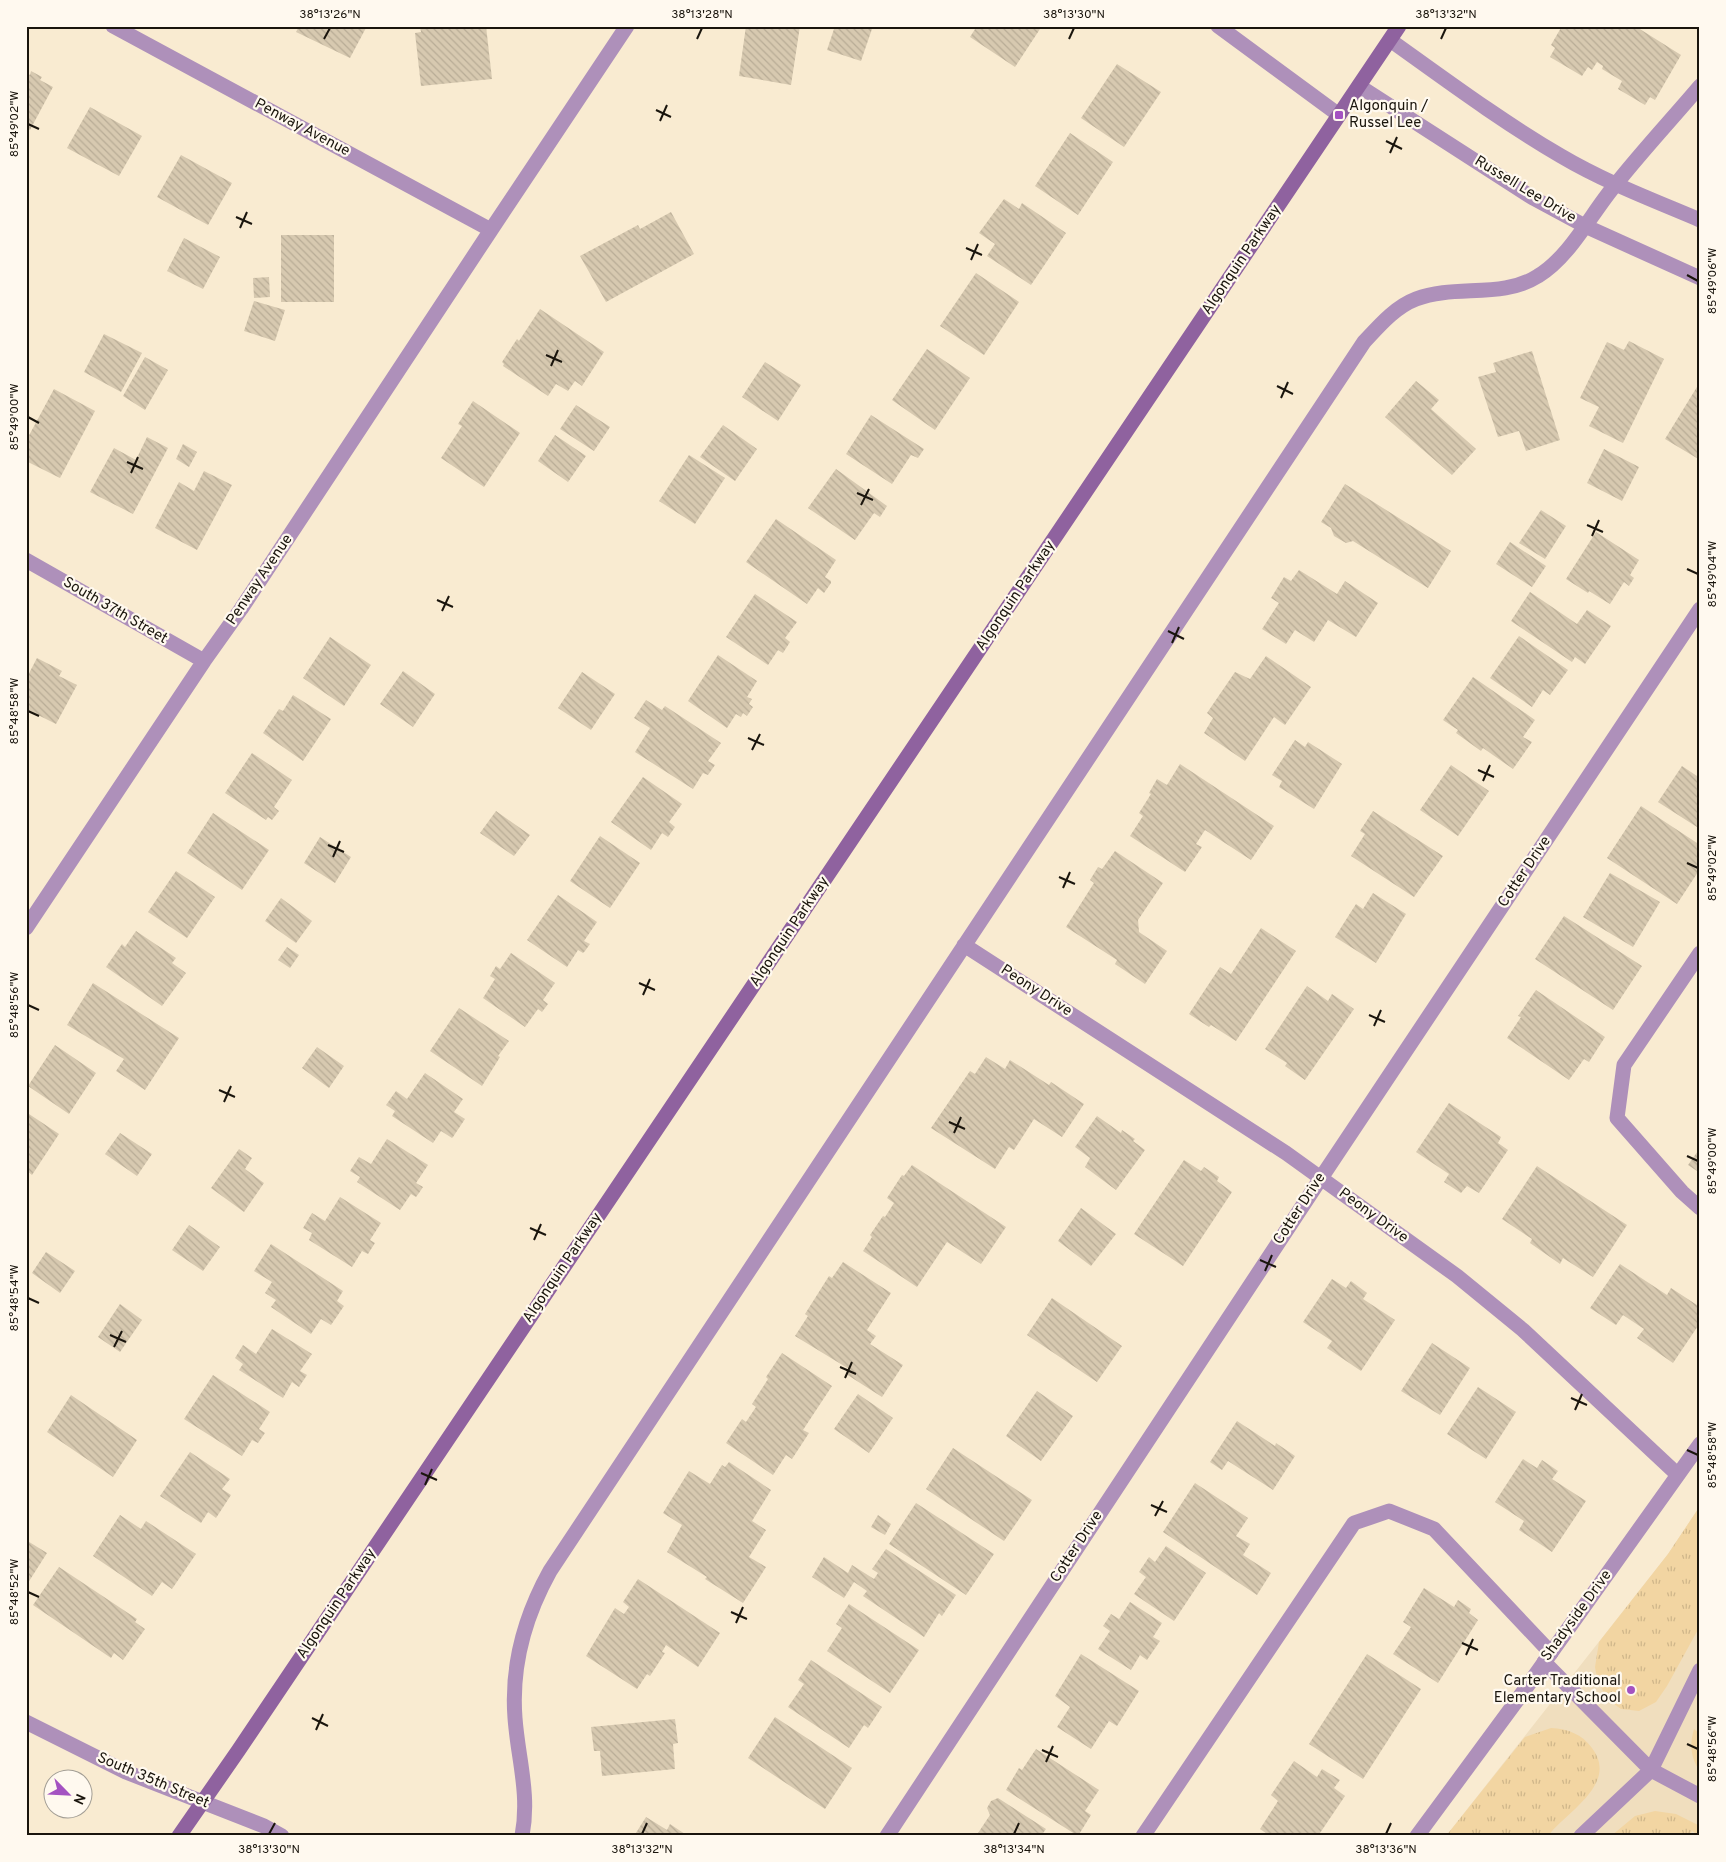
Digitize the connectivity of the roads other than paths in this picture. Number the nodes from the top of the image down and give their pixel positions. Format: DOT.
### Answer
graph roads {
  1 [pos="113,26"];
  2 [pos="627,26"];
  3 [pos="1218,26"];
  4 [pos="1399,26"];
  5 [pos="1390,40"];
  6 [pos="1359,86"];
  7 [pos="1700,86"];
  8 [pos="1339,114"];
  9 [pos="1615,184"];
  10 [pos="1700,220"];
  11 [pos="1585,226"];
  12 [pos="491,230"];
  13 [pos="1700,278"];
  14 [pos="26,560"];
  15 [pos="1700,609"];
  16 [pos="204,661"];
  17 [pos="26,928"];
  18 [pos="964,945"];
  19 [pos="1700,953"];
  20 [pos="1321,1178"];
  21 [pos="1700,1208"];
  22 [pos="1700,1444"];
  23 [pos="1678,1474"];
  24 [pos="1548,1658"];
  25 [pos="1700,1670"];
  26 [pos="26,1722"];
  27 [pos="1651,1770"];
  28 [pos="1700,1796"];
  29 [pos="201,1802"];
  30 [pos="179,1836"];
  31 [pos="282,1836"];
  32 [pos="522,1836"];
  33 [pos="887,1836"];
  34 [pos="1143,1836"];
  35 [pos="1418,1836"];
  36 [pos="1581,1836"];
  1 -- 12 [label="street, Penway Avenue"];
  2 -- 12 [label="street, Penway Avenue"];
  3 -- 8 [label="street"];
  4 -- 5 [label="main road, Algonquin Parkway"];
  5 -- 6 [label="main road, Algonquin Parkway"];
  5 -- 9 [label="street"];
  6 -- 8 [label="main road, Algonquin Parkway"];
  6 -- 11 [label="street, Russell Lee Drive"];
  7 -- 9 [label="street"];
  8 -- 29 [label="main road, Algonquin Parkway"];
  9 -- 10 [label="street"];
  9 -- 11 [label="street"];
  11 -- 13 [label="street, Russell Lee Drive"];
  11 -- 18 [label="street"];
  12 -- 16 [label="street, Penway Avenue"];
  14 -- 16 [label="street, South 37th Street"];
  15 -- 20 [label="street, Cotter Drive"];
  16 -- 17 [label="street, Penway Avenue"];
  18 -- 20 [label="street, Peony Drive"];
  18 -- 32 [label="street"];
  19 -- 21 [label="street"];
  20 -- 23 [label="street, Peony Drive"];
  20 -- 33 [label="street, Cotter Drive"];
  22 -- 23 [label="street, Shadyside Drive"];
  23 -- 24 [label="street, Shadyside Drive"];
  24 -- 27 [label="street"];
  24 -- 34 [label="street"];
  24 -- 35 [label="street, Shadyside Drive"];
  25 -- 27 [label="street"];
  26 -- 29 [label="street, South 35th Street"];
  27 -- 28 [label="street"];
  27 -- 36 [label="street"];
  29 -- 30 [label="main road, Algonquin Parkway"];
  29 -- 31 [label="street, South 35th Street"];
}
